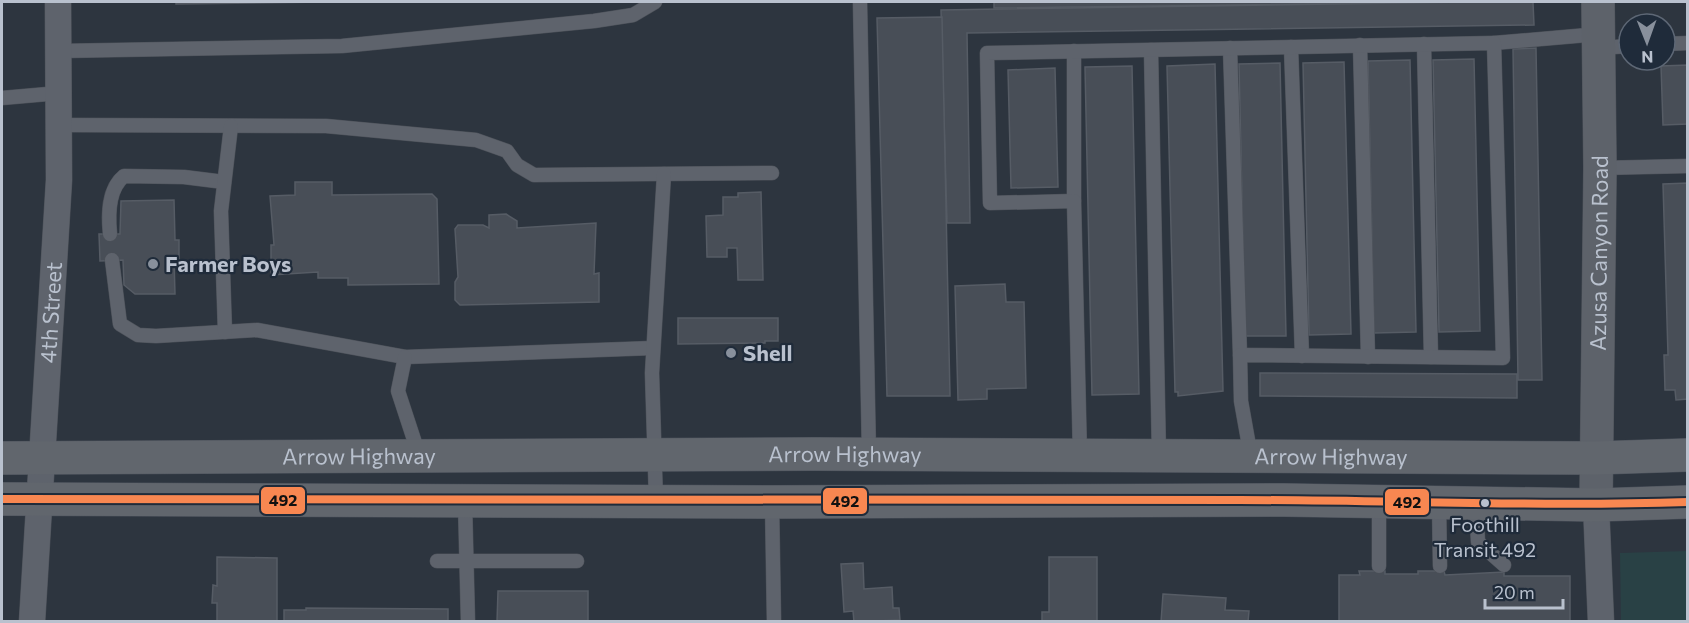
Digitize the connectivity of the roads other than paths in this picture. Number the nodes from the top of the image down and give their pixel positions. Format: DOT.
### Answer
graph roads {
  1 [pos="58,2"];
  2 [pos="655,2"];
  3 [pos="860,2"];
  4 [pos="1598,2"];
  5 [pos="1494,43"];
  6 [pos="1609,43"];
  7 [pos="1424,44"];
  8 [pos="1360,45"];
  9 [pos="1291,47"];
  10 [pos="1230,48"];
  11 [pos="1151,50"];
  12 [pos="59,51"];
  13 [pos="1074,51"];
  14 [pos="59,93"];
  15 [pos="2,98"];
  16 [pos="59,125"];
  17 [pos="231,126"];
  18 [pos="1688,166"];
  19 [pos="1600,168"];
  20 [pos="772,173"];
  21 [pos="664,174"];
  22 [pos="224,182"];
  23 [pos="1074,201"];
  24 [pos="110,234"];
  25 [pos="112,260"];
  26 [pos="225,332"];
  27 [pos="653,348"];
  28 [pos="1240,355"];
  29 [pos="1302,356"];
  30 [pos="405,357"];
  31 [pos="1368,357"];
  32 [pos="1431,357"];
  33 [pos="868,454"];
  34 [pos="653,455"];
  35 [pos="1688,455"];
  36 [pos="419,456"];
  37 [pos="1080,456"];
  38 [pos="1159,456"];
  39 [pos="1251,456"];
  40 [pos="2,458"];
  41 [pos="41,458"];
  42 [pos="1594,458"];
  43 [pos="39,498"];
  44 [pos="2,499"];
  45 [pos="656,501"];
  46 [pos="1379,501"];
  47 [pos="465,502"];
  48 [pos="772,502"];
  49 [pos="1439,502"];
  50 [pos="1688,502"];
  51 [pos="1476,503"];
  52 [pos="1596,505"];
  53 [pos="437,561"];
  54 [pos="466,561"];
  55 [pos="577,561"];
  56 [pos="1504,565"];
  57 [pos="1379,566"];
  58 [pos="1440,566"];
  59 [pos="32,621"];
  60 [pos="468,621"];
  61 [pos="774,621"];
  62 [pos="1601,621"];
  1 -- 12 [label="street, 4th Street"];
  2 -- 12 [label="lane"];
  3 -- 33 [label="lane"];
  4 -- 6 [label="street, Azusa Canyon Road"];
  5 -- 6 [label="lane"];
  5 -- 7 [label="lane"];
  5 -- 32 [label="lane"];
  6 -- 19 [label="street, Azusa Canyon Road"];
  7 -- 8 [label="lane"];
  7 -- 32 [label="lane"];
  8 -- 9 [label="lane"];
  8 -- 31 [label="lane"];
  9 -- 10 [label="lane"];
  9 -- 29 [label="lane"];
  10 -- 11 [label="lane"];
  10 -- 28 [label="lane"];
  11 -- 13 [label="lane"];
  11 -- 38 [label="lane"];
  12 -- 14 [label="street, 4th Street"];
  13 -- 23 [label="lane"];
  13 -- 23 [label="lane"];
  14 -- 15 [label="lane"];
  14 -- 16 [label="street, 4th Street"];
  16 -- 17 [label="lane"];
  16 -- 41 [label="street, 4th Street"];
  17 -- 21 [label="lane"];
  17 -- 22 [label="lane"];
  18 -- 19 [label="lane"];
  19 -- 42 [label="street, Azusa Canyon Road"];
  20 -- 21 [label="lane"];
  21 -- 27 [label="lane"];
  22 -- 24 [label="lane"];
  22 -- 26 [label="lane"];
  23 -- 37 [label="lane"];
  25 -- 26 [label="lane"];
  26 -- 30 [label="lane"];
  27 -- 30 [label="lane"];
  27 -- 34 [label="lane"];
  28 -- 29 [label="lane"];
  28 -- 39 [label="lane"];
  29 -- 31 [label="lane"];
  30 -- 36 [label="lane"];
  31 -- 32 [label="lane"];
  33 -- 34 [label="main road, Arrow Highway"];
  33 -- 37 [label="main road, Arrow Highway"];
  34 -- 36 [label="main road, Arrow Highway"];
  34 -- 45 [label="lane"];
  35 -- 42 [label="main road, Arrow Highway"];
  36 -- 41 [label="main road, Arrow Highway"];
  37 -- 38 [label="main road, Arrow Highway"];
  38 -- 39 [label="main road, Arrow Highway"];
  39 -- 42 [label="main road, Arrow Highway"];
  40 -- 41 [label="main road, Arrow Highway"];
  41 -- 43 [label="street, 4th Street"];
  42 -- 52 [label="street, Azusa Canyon Road"];
  43 -- 44 [label="main road, Arrow Highway"];
  43 -- 47 [label="main road, Arrow Highway"];
  43 -- 59 [label="street, 4th Street"];
  45 -- 47 [label="main road, Arrow Highway"];
  45 -- 48 [label="main road, Arrow Highway"];
  46 -- 48 [label="main road, Arrow Highway"];
  46 -- 49 [label="main road, Arrow Highway"];
  46 -- 57 [label="lane"];
  47 -- 54 [label="lane"];
  48 -- 61 [label="lane"];
  49 -- 51 [label="main road, Arrow Highway"];
  49 -- 58 [label="lane"];
  50 -- 52 [label="main road, Arrow Highway"];
  51 -- 52 [label="main road, Arrow Highway"];
  51 -- 56 [label="lane"];
  52 -- 62 [label="street"];
  53 -- 54 [label="lane"];
  54 -- 55 [label="lane"];
  54 -- 60 [label="lane"];
}
